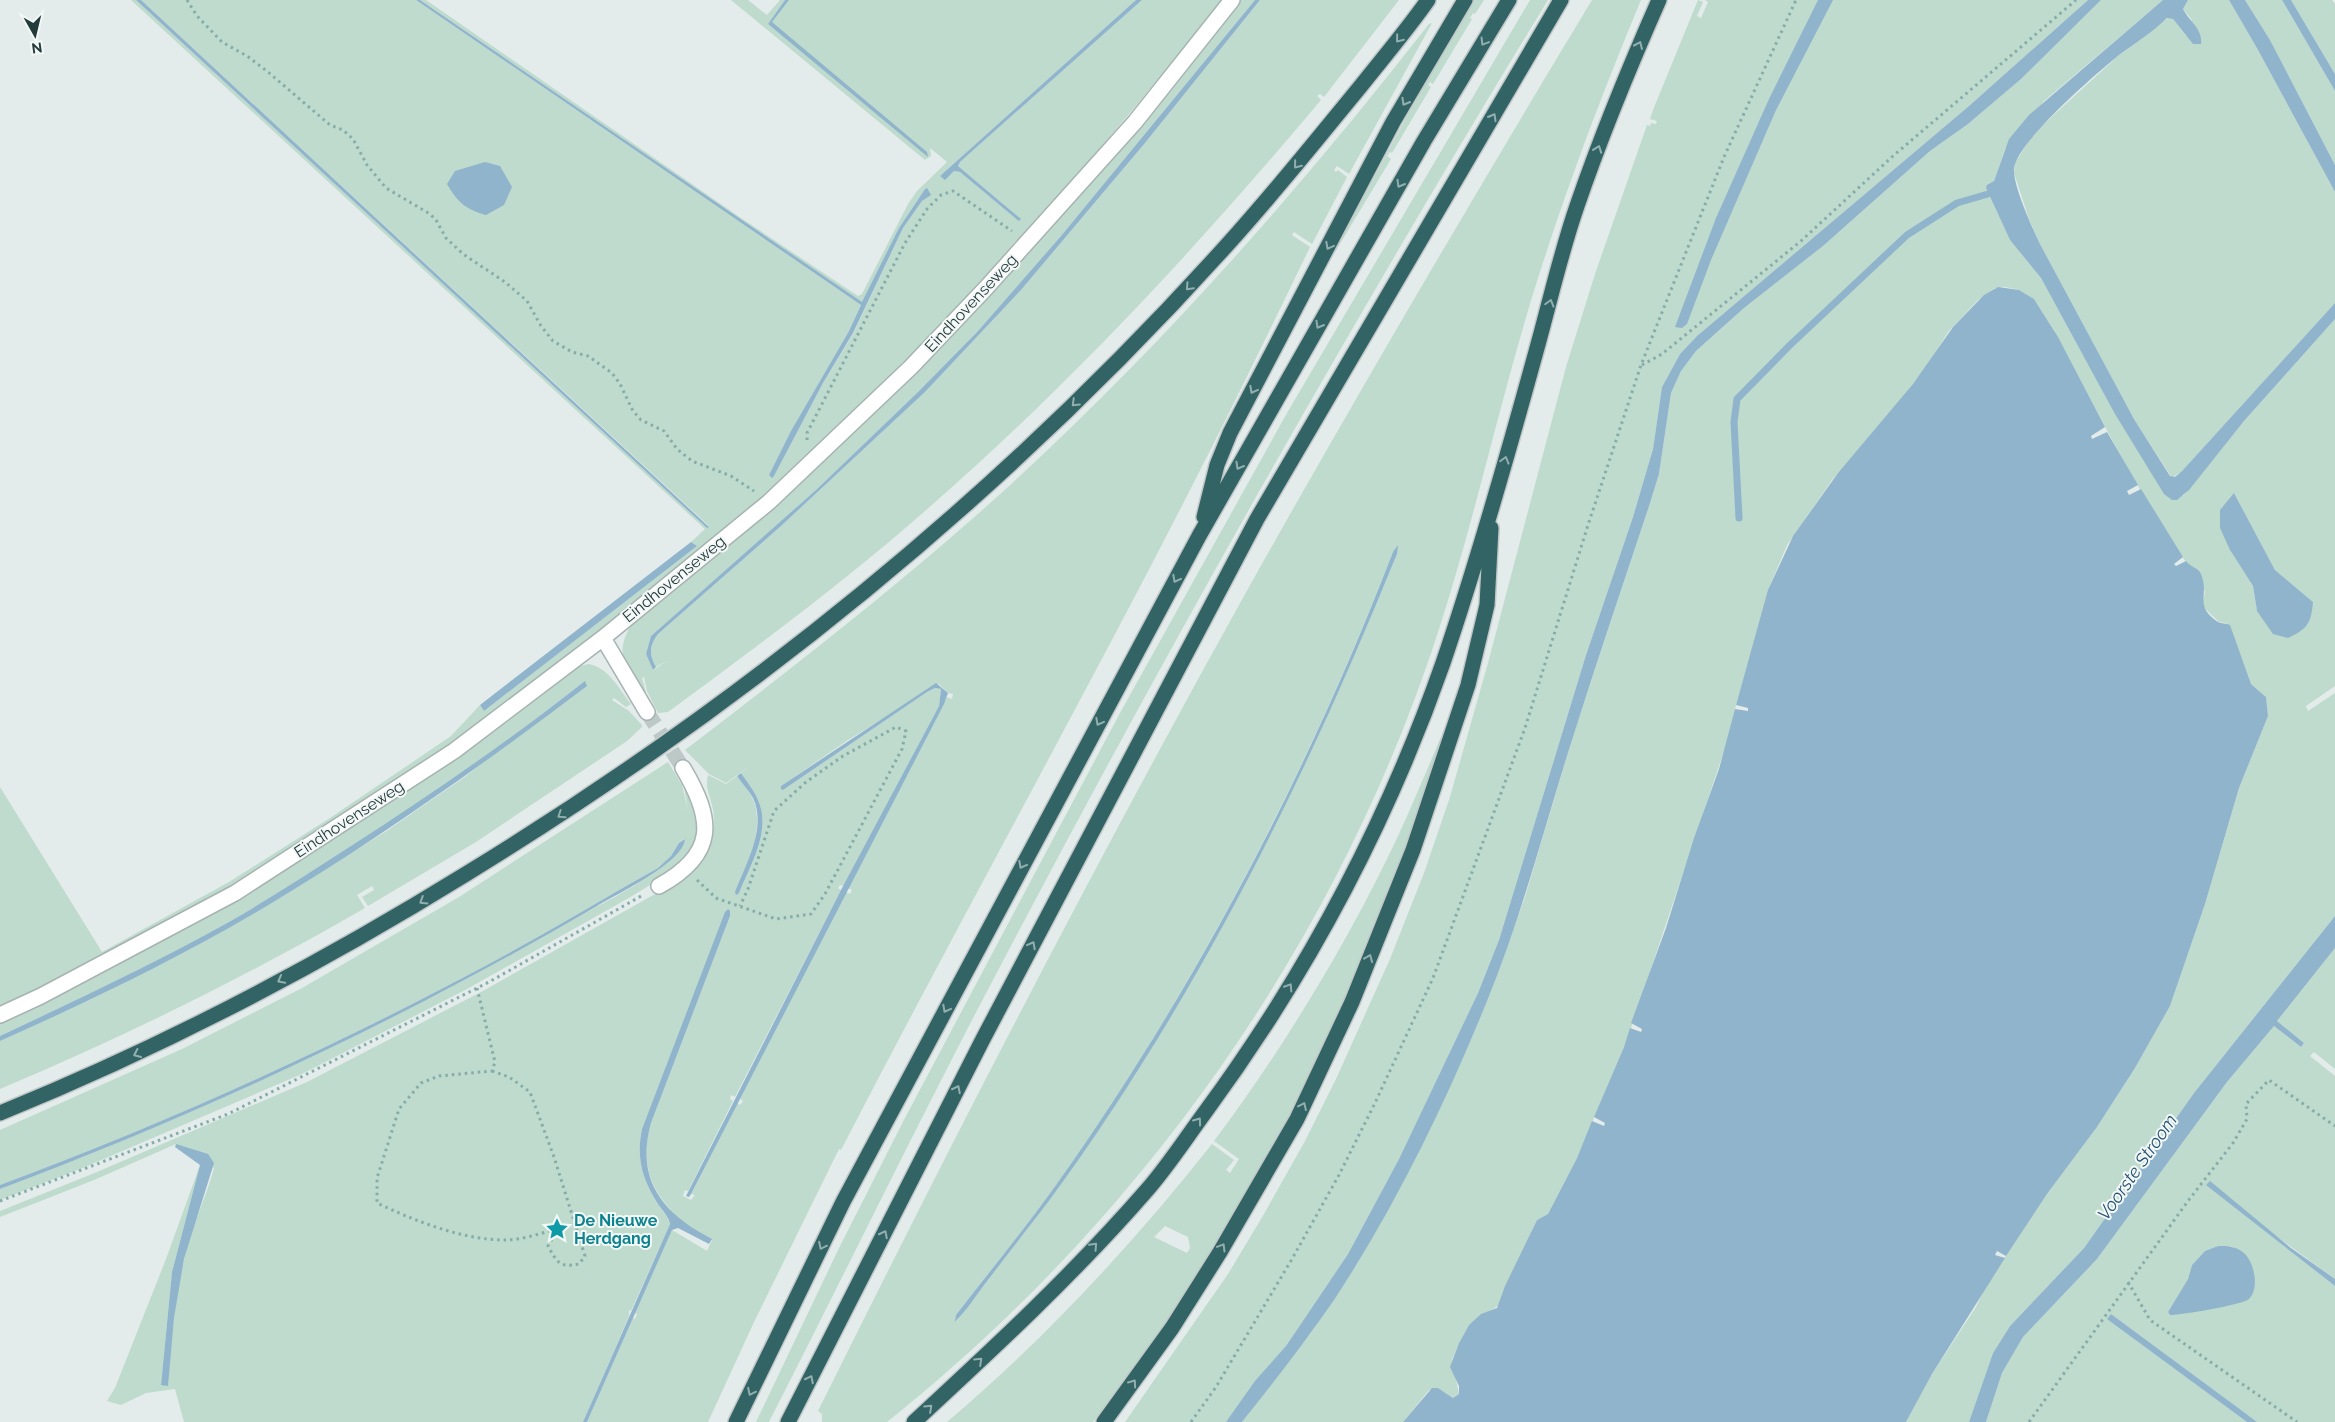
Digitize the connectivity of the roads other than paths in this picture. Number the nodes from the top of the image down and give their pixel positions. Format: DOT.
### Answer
graph roads {
  1 [pos="1232,0"];
  2 [pos="1428,0"];
  3 [pos="1465,0"];
  4 [pos="1509,0"];
  5 [pos="1560,0"];
  6 [pos="1659,0"];
  7 [pos="1492,507"];
  8 [pos="1199,536"];
  9 [pos="603,638"];
  10 [pos="646,712"];
  11 [pos="683,768"];
  12 [pos="659,886"];
  13 [pos="0,1016"];
  14 [pos="0,1113"];
  15 [pos="736,1422"];
  16 [pos="788,1422"];
  17 [pos="914,1422"];
  18 [pos="1104,1422"];
  1 -- 9 [label="street, Eindhovenseweg"];
  2 -- 14 [label="highway, one-way"];
  3 -- 8 [label="highway, one-way"];
  4 -- 8 [label="highway, one-way"];
  16 -- 5 [label="highway, one-way"];
  7 -- 6 [label="highway, one-way"];
  17 -- 7 [label="highway, one-way"];
  18 -- 7 [label="highway, one-way"];
  8 -- 15 [label="highway, one-way"];
  9 -- 10 [label="street"];
  9 -- 13 [label="street, Eindhovenseweg"];
  11 -- 12 [label="street"];
}
